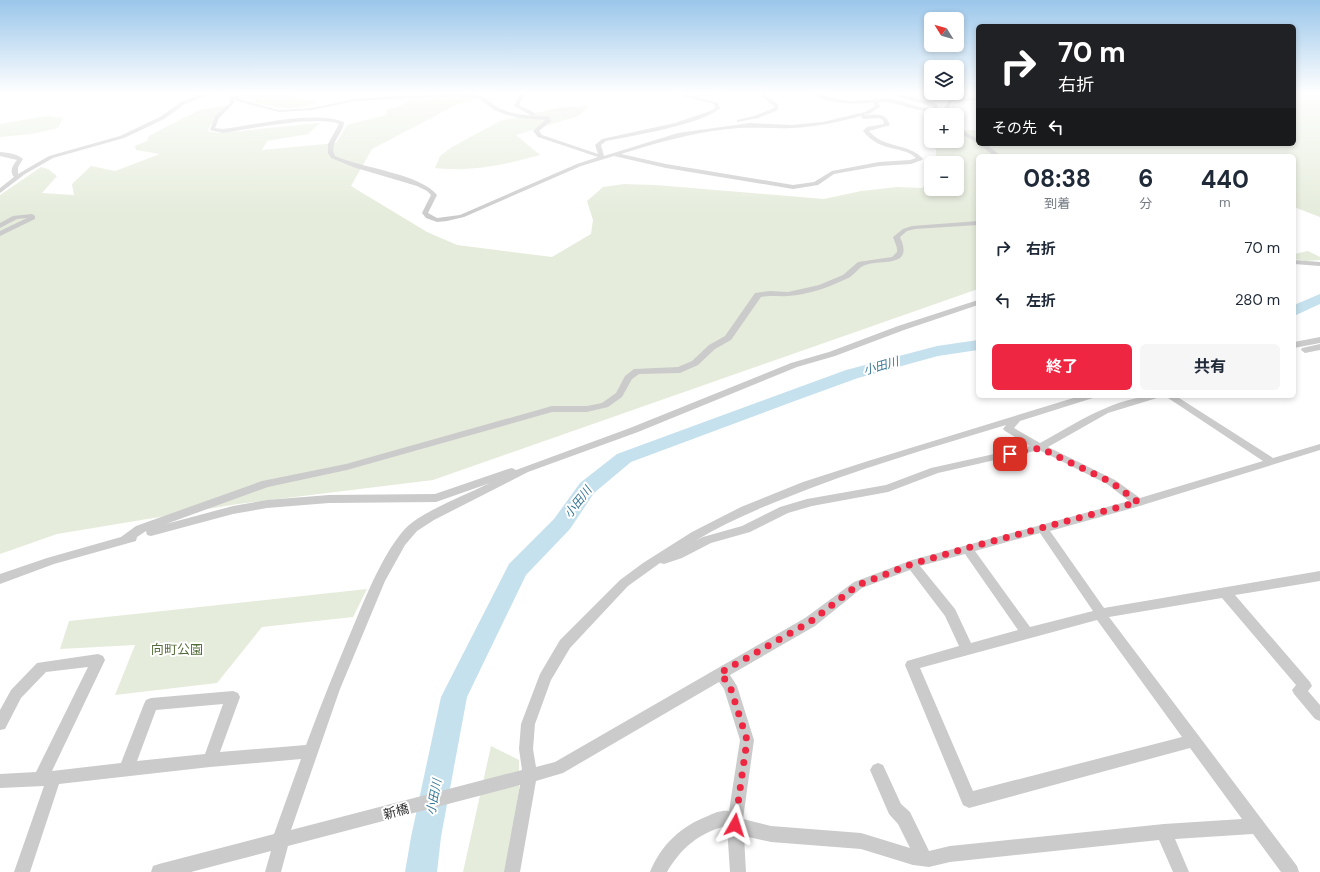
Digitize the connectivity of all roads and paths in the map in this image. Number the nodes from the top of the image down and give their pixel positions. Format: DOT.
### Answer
graph roads {
  1 [pos="131,133"];
  2 [pos="338,133"];
  3 [pos="537,133"];
  4 [pos="637,133"];
  5 [pos="691,133"];
  6 [pos="867,133"];
  7 [pos="964,134"];
  8 [pos="976,140"];
  9 [pos="985,146"];
  10 [pos="0,154"];
  11 [pos="612,154"];
  12 [pos="995,154"];
  13 [pos="602,157"];
  14 [pos="18,178"];
  15 [pos="0,191"];
  16 [pos="976,224"];
  17 [pos="0,226"];
  18 [pos="0,234"];
  19 [pos="1296,262"];
  20 [pos="1318,268"];
  21 [pos="976,303"];
  22 [pos="1320,340"];
  23 [pos="1296,345"];
  24 [pos="1320,347"];
  25 [pos="1305,350"];
  26 [pos="1083,398"];
  27 [pos="1147,398"];
  28 [pos="1173,398"];
  29 [pos="1017,418"];
  30 [pos="1320,447"];
  31 [pos="1040,448"];
  32 [pos="1271,461"];
  33 [pos="524,470"];
  34 [pos="1138,502"];
  35 [pos="1042,528"];
  36 [pos="126,540"];
  37 [pos="967,548"];
  38 [pos="912,564"];
  39 [pos="647,566"];
  40 [pos="1320,576"];
  41 [pos="0,579"];
  42 [pos="1225,592"];
  43 [pos="1100,614"];
  44 [pos="1028,634"];
  45 [pos="966,649"];
  46 [pos="720,673"];
  47 [pos="1320,715"];
  48 [pos="0,724"];
  49 [pos="1193,741"];
  50 [pos="310,751"];
  51 [pos="210,760"];
  52 [pos="126,769"];
  53 [pos="878,770"];
  54 [pos="525,776"];
  55 [pos="47,778"];
  56 [pos="0,781"];
  57 [pos="735,821"];
  58 [pos="1257,826"];
  59 [pos="1164,832"];
  60 [pos="287,839"];
  61 [pos="924,858"];
  62 [pos="22,872"];
  63 [pos="159,872"];
  64 [pos="273,872"];
  65 [pos="512,872"];
  66 [pos="658,872"];
  67 [pos="738,872"];
  68 [pos="1181,872"];
  69 [pos="1291,872"];
  1 -- 14 [label="street"];
  2 -- 13 [label="street"];
  3 -- 13 [label="street"];
  4 -- 13 [label="street"];
  5 -- 11 [label="street"];
  6 -- 11 [label="street"];
  7 -- 8 [label="street"];
  9 -- 12 [label="street"];
  10 -- 14 [label="street"];
  11 -- 13 [label="street"];
  14 -- 15 [label="street"];
  16 -- 36 [label="street"];
  17 -- 18 [label="street"];
  19 -- 20 [label="street"];
  21 -- 33 [label="street"];
  22 -- 23 [label="street"];
  24 -- 25 [label="street"];
  26 -- 29 [label="street"];
  27 -- 31 [label="street"];
  28 -- 32 [label="street"];
  29 -- 31 [label="street"];
  29 -- 39 [label="street"];
  30 -- 32 [label="street, 新橋"];
  31 -- 34 [label="street"];
  31 -- 39 [label="street"];
  32 -- 34 [label="street, 新橋"];
  33 -- 36 [label="street"];
  33 -- 50 [label="street"];
  34 -- 35 [label="street, 新橋"];
  35 -- 37 [label="street, 新橋"];
  35 -- 43 [label="street"];
  36 -- 41 [label="street"];
  37 -- 38 [label="street, 新橋"];
  37 -- 44 [label="street"];
  38 -- 45 [label="street"];
  38 -- 46 [label="street, 新橋"];
  39 -- 54 [label="street"];
  40 -- 42 [label="street"];
  42 -- 43 [label="street"];
  42 -- 47 [label="street"];
  43 -- 44 [label="street"];
  43 -- 49 [label="street"];
  44 -- 45 [label="street"];
  45 -- 49 [label="street"];
  46 -- 54 [label="street, 新橋"];
  46 -- 57 [label="street"];
  48 -- 55 [label="street"];
  49 -- 58 [label="street"];
  50 -- 51 [label="street"];
  50 -- 60 [label="street"];
  51 -- 52 [label="street"];
  51 -- 52 [label="street"];
  52 -- 55 [label="street"];
  53 -- 61 [label="street"];
  54 -- 60 [label="street, 新橋"];
  54 -- 65 [label="street"];
  55 -- 56 [label="street"];
  55 -- 62 [label="street"];
  57 -- 61 [label="street"];
  57 -- 66 [label="street"];
  57 -- 67 [label="street"];
  58 -- 59 [label="street"];
  58 -- 69 [label="street"];
  59 -- 61 [label="street"];
  59 -- 68 [label="street"];
  60 -- 63 [label="street, 新橋"];
  60 -- 64 [label="street"];
}
